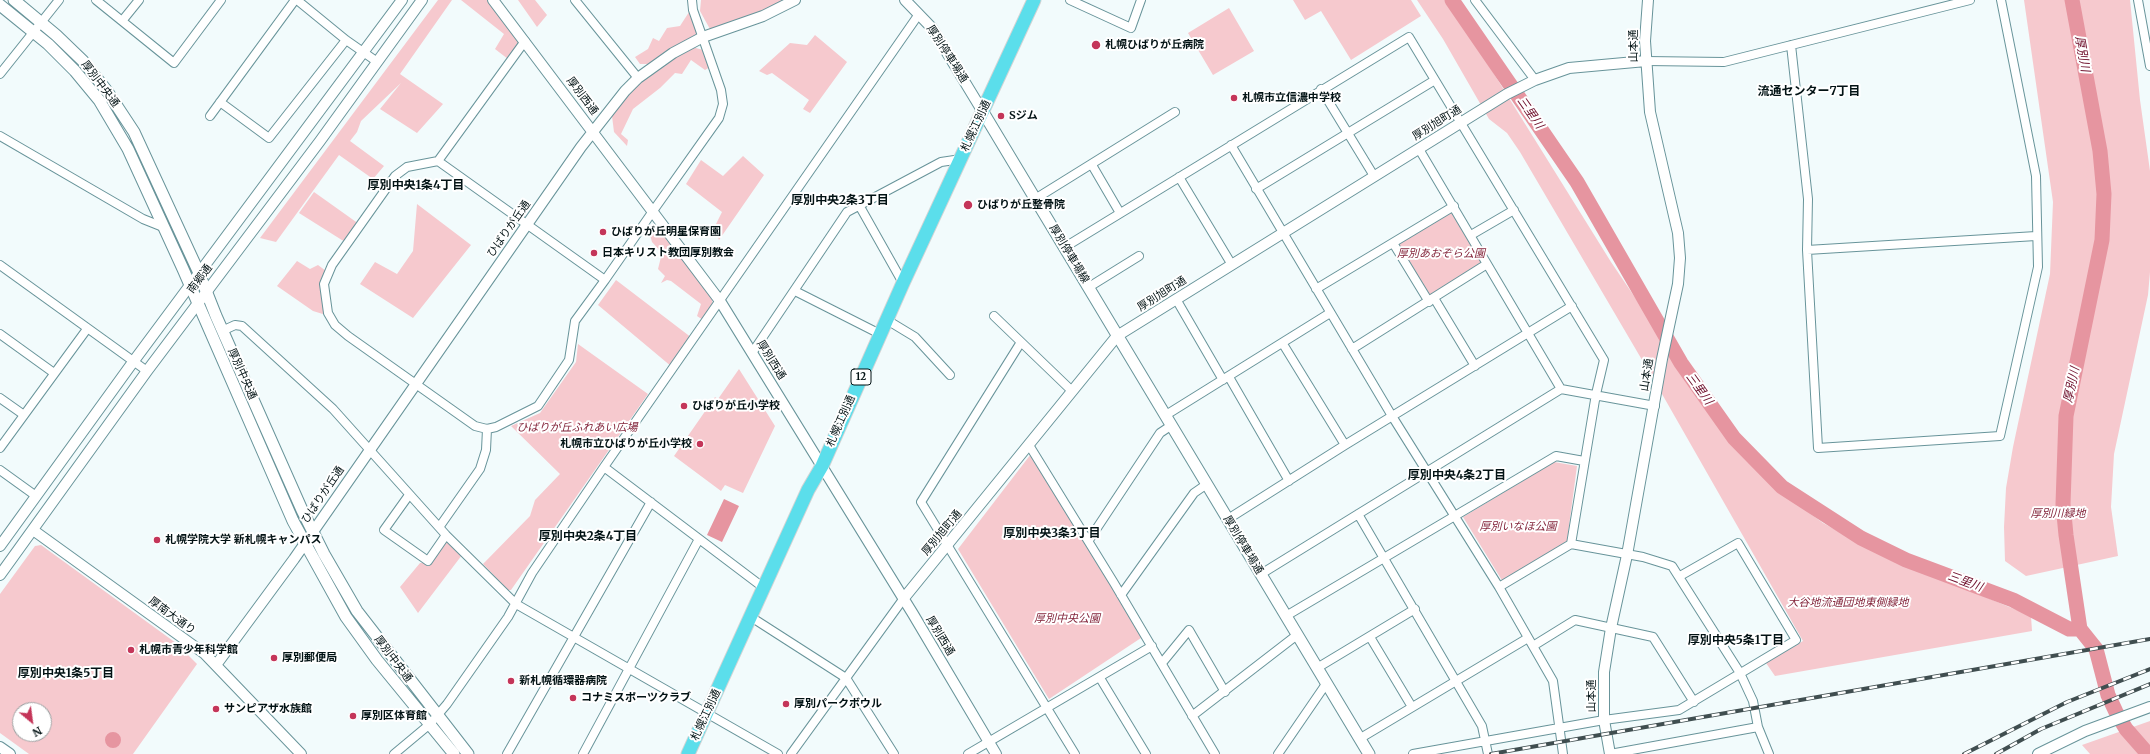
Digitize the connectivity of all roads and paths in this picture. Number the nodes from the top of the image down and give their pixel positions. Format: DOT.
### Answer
graph roads {
  1 [pos="14,0"];
  2 [pos="58,0"];
  3 [pos="96,0"];
  4 [pos="139,0"];
  5 [pos="221,0"];
  6 [pos="296,0"];
  7 [pos="422,0"];
  8 [pos="493,0"];
  9 [pos="575,0"];
  10 [pos="692,0"];
  11 [pos="795,0"];
  12 [pos="905,0"];
  13 [pos="1034,0"];
  14 [pos="1070,0"];
  15 [pos="1149,0"];
  16 [pos="1475,0"];
  17 [pos="1648,0"];
  18 [pos="1970,0"];
  19 [pos="2001,0"];
  20 [pos="2138,0"];
  21 [pos="397,1"];
  22 [pos="1140,3"];
  23 [pos="583,4"];
  24 [pos="0,5"];
  25 [pos="920,14"];
  26 [pos="122,21"];
  27 [pos="41,22"];
  28 [pos="33,31"];
  29 [pos="703,37"];
  30 [pos="346,40"];
  31 [pos="525,41"];
  32 [pos="1791,46"];
  33 [pos="363,52"];
  34 [pos="376,61"];
  35 [pos="1646,61"];
  36 [pos="2150,66"];
  37 [pos="0,74"];
  38 [pos="638,78"];
  39 [pos="1435,80"];
  40 [pos="1534,80"];
  41 [pos="1321,89"];
  42 [pos="220,102"];
  43 [pos="983,112"];
  44 [pos="1175,112"];
  45 [pos="210,116"];
  46 [pos="1461,122"];
  47 [pos="593,131"];
  48 [pos="1348,134"];
  49 [pos="0,136"];
  50 [pos="1231,145"];
  51 [pos="1419,149"];
  52 [pos="961,159"];
  53 [pos="438,161"];
  54 [pos="1092,165"];
  55 [pos="1374,176"];
  56 [pos="1179,177"];
  57 [pos="1256,189"];
  58 [pos="1035,199"];
  59 [pos="859,205"];
  60 [pos="1454,206"];
  61 [pos="1514,210"];
  62 [pos="653,211"];
  63 [pos="1120,213"];
  64 [pos="527,224"];
  65 [pos="163,227"];
  66 [pos="1283,234"];
  67 [pos="1471,235"];
  68 [pos="2036,236"];
  69 [pos="1393,243"];
  70 [pos="1065,247"];
  71 [pos="1807,250"];
  72 [pos="1139,256"];
  73 [pos="0,264"];
  74 [pos="1487,264"];
  75 [pos="1232,265"];
  76 [pos="199,273"];
  77 [pos="605,280"];
  78 [pos="902,283"];
  79 [pos="190,286"];
  80 [pos="1089,287"];
  81 [pos="1316,289"];
  82 [pos="206,291"];
  83 [pos="795,291"];
  84 [pos="1176,299"];
  85 [pos="1432,300"];
  86 [pos="720,301"];
  87 [pos="198,303"];
  88 [pos="1572,306"];
  89 [pos="1330,313"];
  90 [pos="994,316"];
  91 [pos="887,320"];
  92 [pos="87,329"];
  93 [pos="222,331"];
  94 [pos="1528,333"];
  95 [pos="0,334"];
  96 [pos="880,334"];
  97 [pos="1117,336"];
  98 [pos="1021,342"];
  99 [pos="1283,344"];
  100 [pos="1352,349"];
  101 [pos="752,353"];
  102 [pos="133,362"];
  103 [pos="1475,366"];
  104 [pos="147,371"];
  105 [pos="54,373"];
  106 [pos="950,375"];
  107 [pos="1226,379"];
  108 [pos="415,384"];
  109 [pos="1561,389"];
  110 [pos="1072,391"];
  111 [pos="1596,394"];
  112 [pos="0,398"];
  113 [pos="1655,406"];
  114 [pos="24,415"];
  115 [pos="1166,415"];
  116 [pos="1392,416"];
  117 [pos="1172,425"];
  118 [pos="487,429"];
  119 [pos="1029,445"];
  120 [pos="1345,445"];
  121 [pos="0,448"];
  122 [pos="370,448"];
  123 [pos="1584,461"];
  124 [pos="822,466"];
  125 [pos="604,467"];
  126 [pos="0,470"];
  127 [pos="1427,471"];
  128 [pos="1289,481"];
  129 [pos="1206,484"];
  130 [pos="410,495"];
  131 [pos="36,496"];
  132 [pos="651,502"];
  133 [pos="1358,514"];
  134 [pos="1456,516"];
  135 [pos="1228,519"];
  136 [pos="440,526"];
  137 [pos="32,530"];
  138 [pos="313,532"];
  139 [pos="446,535"];
  140 [pos="699,539"];
  141 [pos="1089,540"];
  142 [pos="305,543"];
  143 [pos="1571,544"];
  144 [pos="948,545"];
  145 [pos="0,546"];
  146 [pos="1627,555"];
  147 [pos="1384,557"];
  148 [pos="1261,574"];
  149 [pos="0,575"];
  150 [pos="1680,576"];
  151 [pos="1499,587"];
  152 [pos="764,588"];
  153 [pos="1121,595"];
  154 [pos="904,598"];
  155 [pos="516,604"];
  156 [pos="1415,609"];
  157 [pos="1286,616"];
  158 [pos="751,617"];
  159 [pos="1611,628"];
  160 [pos="1297,635"];
  161 [pos="574,637"];
  162 [pos="1370,637"];
  163 [pos="1528,638"];
  164 [pos="1152,646"];
  165 [pos="1532,646"];
  166 [pos="1162,663"];
  167 [pos="216,665"];
  168 [pos="1317,668"];
  169 [pos="629,669"];
  170 [pos="1740,673"];
  171 [pos="846,678"];
  172 [pos="1100,678"];
  173 [pos="1456,681"];
  174 [pos="1326,684"];
  175 [pos="1225,692"];
  176 [pos="1694,702"];
  177 [pos="1048,707"];
  178 [pos="1412,707"];
  179 [pos="2150,707"];
  180 [pos="707,713"];
  181 [pos="1192,716"];
  182 [pos="434,720"];
  183 [pos="1604,720"];
  184 [pos="1558,728"];
  185 [pos="1758,728"];
  186 [pos="1359,739"];
  187 [pos="988,741"];
  188 [pos="1485,741"];
  189 [pos="0,747"];
  190 [pos="10,754"];
  191 [pos="301,754"];
  192 [pos="394,754"];
  193 [pos="454,754"];
  194 [pos="468,754"];
  195 [pos="507,754"];
  196 [pos="583,754"];
  197 [pos="688,754"];
  198 [pos="778,754"];
  199 [pos="791,754"];
  200 [pos="894,754"];
  201 [pos="968,754"];
  202 [pos="996,754"];
  203 [pos="1075,754"];
  204 [pos="1146,754"];
  205 [pos="1215,754"];
  206 [pos="1278,754"];
  207 [pos="1369,754"];
  208 [pos="1413,754"];
  209 [pos="1488,754"];
  210 [pos="1563,754"];
  211 [pos="1610,754"];
  212 [pos="1769,754"];
  213 [pos="2038,754"];
  1 -- 27 [label="main road, 厚別中央通"];
  2 -- 27 [label="street"];
  3 -- 26 [label="street"];
  4 -- 26 [label="street"];
  5 -- 26 [label="street"];
  6 -- 30 [label="street"];
  6 -- 42 [label="street"];
  7 -- 34 [label="street, 南郷通"];
  8 -- 31 [label="street, 厚別西通"];
  9 -- 23 [label="street"];
  10 -- 29 [label="street"];
  11 -- 29 [label="street, ひばりが丘通"];
  12 -- 25 [label="street, 厚別停車場通"];
  13 -- 43 [label="highway, 札幌江別通 / 12"];
  14 -- 22 [label="street"];
  15 -- 22 [label="street"];
  16 -- 40 [label="street"];
  17 -- 35 [label="street, 山本通"];
  18 -- 32 [label="street"];
  19 -- 68 [label="street"];
  20 -- 36 [label="street"];
  21 -- 33 [label="street, 南郷通"];
  23 -- 38 [label="street"];
  24 -- 28 [label="main road, 厚別中央通"];
  25 -- 43 [label="street, 厚別停車場通"];
  25 -- 86 [label="street"];
  27 -- 28 [label="street"];
  27 -- 76 [label="main road, 厚別中央通"];
  28 -- 37 [label="street"];
  28 -- 65 [label="main road, 厚別中央通"];
  29 -- 38 [label="street, ひばりが丘通"];
  29 -- 62 [label="street"];
  30 -- 33 [label="street"];
  30 -- 42 [label="street"];
  31 -- 47 [label="street, 厚別西通"];
  31 -- 53 [label="street"];
  32 -- 35 [label="street"];
  32 -- 71 [label="street"];
  33 -- 34 [label="street"];
  33 -- 76 [label="street, 南郷通"];
  34 -- 82 [label="street, 南郷通"];
  35 -- 40 [label="street"];
  35 -- 113 [label="street, 山本通"];
  38 -- 47 [label="street, ひばりが丘通"];
  39 -- 41 [label="street"];
  39 -- 46 [label="street"];
  39 -- 48 [label="street"];
  40 -- 46 [label="street, 厚別旭町通"];
  41 -- 48 [label="street"];
  41 -- 50 [label="street"];
  42 -- 45 [label="street"];
  43 -- 52 [label="highway, 札幌江別通 / 12"];
  43 -- 58 [label="main road, 厚別停車場線"];
  44 -- 54 [label="street"];
  46 -- 51 [label="street, 厚別旭町通"];
  46 -- 61 [label="street"];
  47 -- 62 [label="street, 厚別西通"];
  47 -- 64 [label="street, ひばりが丘通"];
  48 -- 55 [label="street"];
  48 -- 57 [label="street"];
  49 -- 65 [label="street"];
  50 -- 56 [label="street"];
  50 -- 57 [label="street"];
  51 -- 55 [label="street, 厚別旭町通"];
  51 -- 60 [label="street"];
  52 -- 59 [label="street"];
  52 -- 78 [label="highway, 札幌江別通 / 12"];
  53 -- 64 [label="street"];
  53 -- 108 [label="street"];
  54 -- 58 [label="street"];
  54 -- 63 [label="street"];
  55 -- 66 [label="street, 厚別旭町通"];
  56 -- 63 [label="street"];
  56 -- 75 [label="street"];
  57 -- 66 [label="street"];
  58 -- 70 [label="main road, 厚別停車場線"];
  59 -- 78 [label="street"];
  59 -- 83 [label="street"];
  60 -- 67 [label="street"];
  60 -- 69 [label="street"];
  61 -- 67 [label="street"];
  61 -- 88 [label="street"];
  62 -- 77 [label="street"];
  62 -- 86 [label="street, 厚別西通"];
  63 -- 70 [label="street"];
  64 -- 77 [label="street"];
  64 -- 108 [label="street, ひばりが丘通"];
  65 -- 79 [label="main road, 厚別中央通"];
  66 -- 75 [label="street, 厚別旭町通"];
  66 -- 81 [label="street"];
  67 -- 74 [label="street"];
  68 -- 71 [label="street"];
  68 -- 71 [label="street"];
  69 -- 81 [label="street"];
  69 -- 85 [label="street"];
  70 -- 80 [label="main road, 厚別停車場線"];
  72 -- 80 [label="street"];
  73 -- 92 [label="street"];
  74 -- 85 [label="street"];
  74 -- 94 [label="street"];
  75 -- 84 [label="street, 厚別旭町通"];
  76 -- 79 [label="street, 南郷通"];
  76 -- 82 [label="main road, 厚別中央通"];
  77 -- 118 [label="street"];
  78 -- 91 [label="highway, 札幌江別通 / 12"];
  79 -- 87 [label="main road, 厚別中央通"];
  79 -- 102 [label="street, 南郷通"];
  80 -- 97 [label="main road, 厚別停車場線"];
  81 -- 89 [label="street"];
  82 -- 87 [label="street, 南郷通"];
  82 -- 93 [label="main road, 厚別中央通"];
  83 -- 96 [label="street"];
  83 -- 101 [label="street"];
  84 -- 97 [label="street, 厚別旭町通"];
  84 -- 107 [label="street"];
  85 -- 100 [label="street"];
  85 -- 103 [label="street"];
  86 -- 101 [label="street, 厚別西通"];
  86 -- 125 [label="street"];
  87 -- 104 [label="street, 南郷通"];
  87 -- 142 [label="main road, 厚別中央通"];
  88 -- 94 [label="street"];
  88 -- 111 [label="street"];
  89 -- 99 [label="street"];
  89 -- 100 [label="street"];
  90 -- 98 [label="street"];
  91 -- 96 [label="highway, 札幌江別通 / 12"];
  91 -- 106 [label="street"];
  92 -- 102 [label="street"];
  92 -- 105 [label="street"];
  93 -- 122 [label="street"];
  93 -- 138 [label="main road, 厚別中央通"];
  94 -- 103 [label="street"];
  94 -- 109 [label="street"];
  95 -- 105 [label="street"];
  96 -- 124 [label="highway, 札幌江別通 / 12"];
  97 -- 110 [label="street, 厚別旭町通"];
  97 -- 115 [label="main road, 厚別停車場通"];
  98 -- 110 [label="street"];
  98 -- 144 [label="street"];
  99 -- 107 [label="street"];
  99 -- 120 [label="street"];
  100 -- 116 [label="street"];
  101 -- 124 [label="street, 厚別西通"];
  102 -- 104 [label="street"];
  102 -- 131 [label="street, 南郷通"];
  103 -- 116 [label="street"];
  104 -- 137 [label="street, 南郷通"];
  105 -- 114 [label="street"];
  107 -- 115 [label="street"];
  107 -- 128 [label="street"];
  108 -- 118 [label="street"];
  108 -- 122 [label="street, ひばりが丘通"];
  109 -- 111 [label="street"];
  109 -- 127 [label="street"];
  110 -- 119 [label="street, 厚別旭町通"];
  111 -- 113 [label="street"];
  111 -- 123 [label="street"];
  112 -- 114 [label="street"];
  113 -- 146 [label="street, 山本通"];
  114 -- 121 [label="street"];
  115 -- 117 [label="main road, 厚別停車場通"];
  116 -- 120 [label="street"];
  116 -- 127 [label="street"];
  117 -- 129 [label="main road, 厚別停車場通"];
  117 -- 141 [label="street"];
  118 -- 136 [label="street"];
  119 -- 141 [label="street"];
  119 -- 144 [label="street, 厚別旭町通"];
  120 -- 128 [label="street"];
  122 -- 130 [label="street"];
  122 -- 138 [label="street, ひばりが丘通"];
  123 -- 134 [label="street"];
  123 -- 143 [label="street"];
  124 -- 152 [label="highway, 札幌江別通 / 12"];
  124 -- 154 [label="street, 厚別西通"];
  125 -- 132 [label="street"];
  125 -- 155 [label="street"];
  126 -- 131 [label="street"];
  127 -- 133 [label="street"];
  127 -- 134 [label="street"];
  128 -- 135 [label="street"];
  129 -- 135 [label="main road, 厚別停車場通"];
  129 -- 153 [label="street"];
  130 -- 136 [label="street"];
  130 -- 139 [label="street"];
  131 -- 145 [label="street, 南郷通"];
  132 -- 140 [label="street"];
  132 -- 161 [label="street"];
  133 -- 147 [label="street"];
  133 -- 148 [label="street"];
  134 -- 147 [label="street"];
  134 -- 151 [label="street"];
  135 -- 148 [label="main road, 厚別停車場通"];
  136 -- 139 [label="street"];
  137 -- 149 [label="street, 南郷通"];
  137 -- 167 [label="street, 厚南大通り"];
  138 -- 142 [label="street, ひばりが丘通"];
  138 -- 182 [label="main road, 厚別中央通"];
  139 -- 155 [label="street"];
  140 -- 152 [label="street"];
  140 -- 169 [label="street"];
  141 -- 153 [label="street"];
  142 -- 167 [label="street, ひばりが丘通"];
  142 -- 182 [label="main road, 厚別中央通"];
  143 -- 146 [label="street"];
  143 -- 151 [label="street"];
  144 -- 154 [label="street, 厚別旭町通"];
  144 -- 177 [label="street"];
  146 -- 150 [label="street"];
  146 -- 159 [label="street, 山本通"];
  147 -- 156 [label="street"];
  147 -- 157 [label="street"];
  148 -- 157 [label="main road, 厚別停車場通"];
  150 -- 170 [label="street"];
  150 -- 170 [label="street"];
  151 -- 163 [label="street"];
  152 -- 158 [label="highway, 札幌江別通 / 12"];
  153 -- 164 [label="street"];
  154 -- 171 [label="street"];
  154 -- 187 [label="street, 厚別西通"];
  155 -- 161 [label="street"];
  155 -- 182 [label="street"];
  156 -- 162 [label="street"];
  156 -- 173 [label="street"];
  157 -- 160 [label="main road, 厚別停車場通"];
  158 -- 171 [label="street"];
  158 -- 180 [label="highway, 札幌江別通 / 12"];
  159 -- 165 [label="street"];
  159 -- 176 [label="street"];
  159 -- 183 [label="street, 山本通"];
  160 -- 168 [label="main road, 厚別停車場通"];
  160 -- 175 [label="street"];
  161 -- 169 [label="street"];
  161 -- 195 [label="street"];
  162 -- 168 [label="street"];
  162 -- 178 [label="street"];
  163 -- 165 [label="street"];
  163 -- 173 [label="street"];
  164 -- 166 [label="street"];
  164 -- 172 [label="street"];
  165 -- 184 [label="street"];
  166 -- 175 [label="street"];
  166 -- 181 [label="street"];
  167 -- 191 [label="street, 厚南大通り"];
  168 -- 174 [label="main road, 厚別停車場通"];
  169 -- 180 [label="street"];
  169 -- 196 [label="street"];
  170 -- 176 [label="street"];
  170 -- 185 [label="street"];
  171 -- 199 [label="street"];
  171 -- 200 [label="street"];
  172 -- 177 [label="street"];
  172 -- 204 [label="street"];
  173 -- 178 [label="street"];
  173 -- 188 [label="street"];
  174 -- 186 [label="main road, 厚別停車場通"];
  174 -- 206 [label="street"];
  175 -- 181 [label="street"];
  176 -- 183 [label="street"];
  177 -- 187 [label="street"];
  177 -- 203 [label="street"];
  178 -- 186 [label="street"];
  179 -- 213 [label="street"];
  180 -- 197 [label="highway, 札幌江別通 / 12"];
  180 -- 198 [label="street"];
  181 -- 205 [label="street"];
  182 -- 192 [label="street"];
  182 -- 193 [label="main road, 厚別中央通"];
  182 -- 194 [label="main road, 厚別中央通"];
  183 -- 184 [label="street"];
  183 -- 211 [label="street, 山本通"];
  184 -- 188 [label="street"];
  184 -- 210 [label="street"];
  185 -- 211 [label="street"];
  185 -- 212 [label="street"];
  186 -- 207 [label="main road, 厚別停車場通"];
  187 -- 201 [label="street"];
  187 -- 202 [label="street, 厚別西通"];
  188 -- 208 [label="street"];
  188 -- 209 [label="street"];
  189 -- 190 [label="street"];
}
